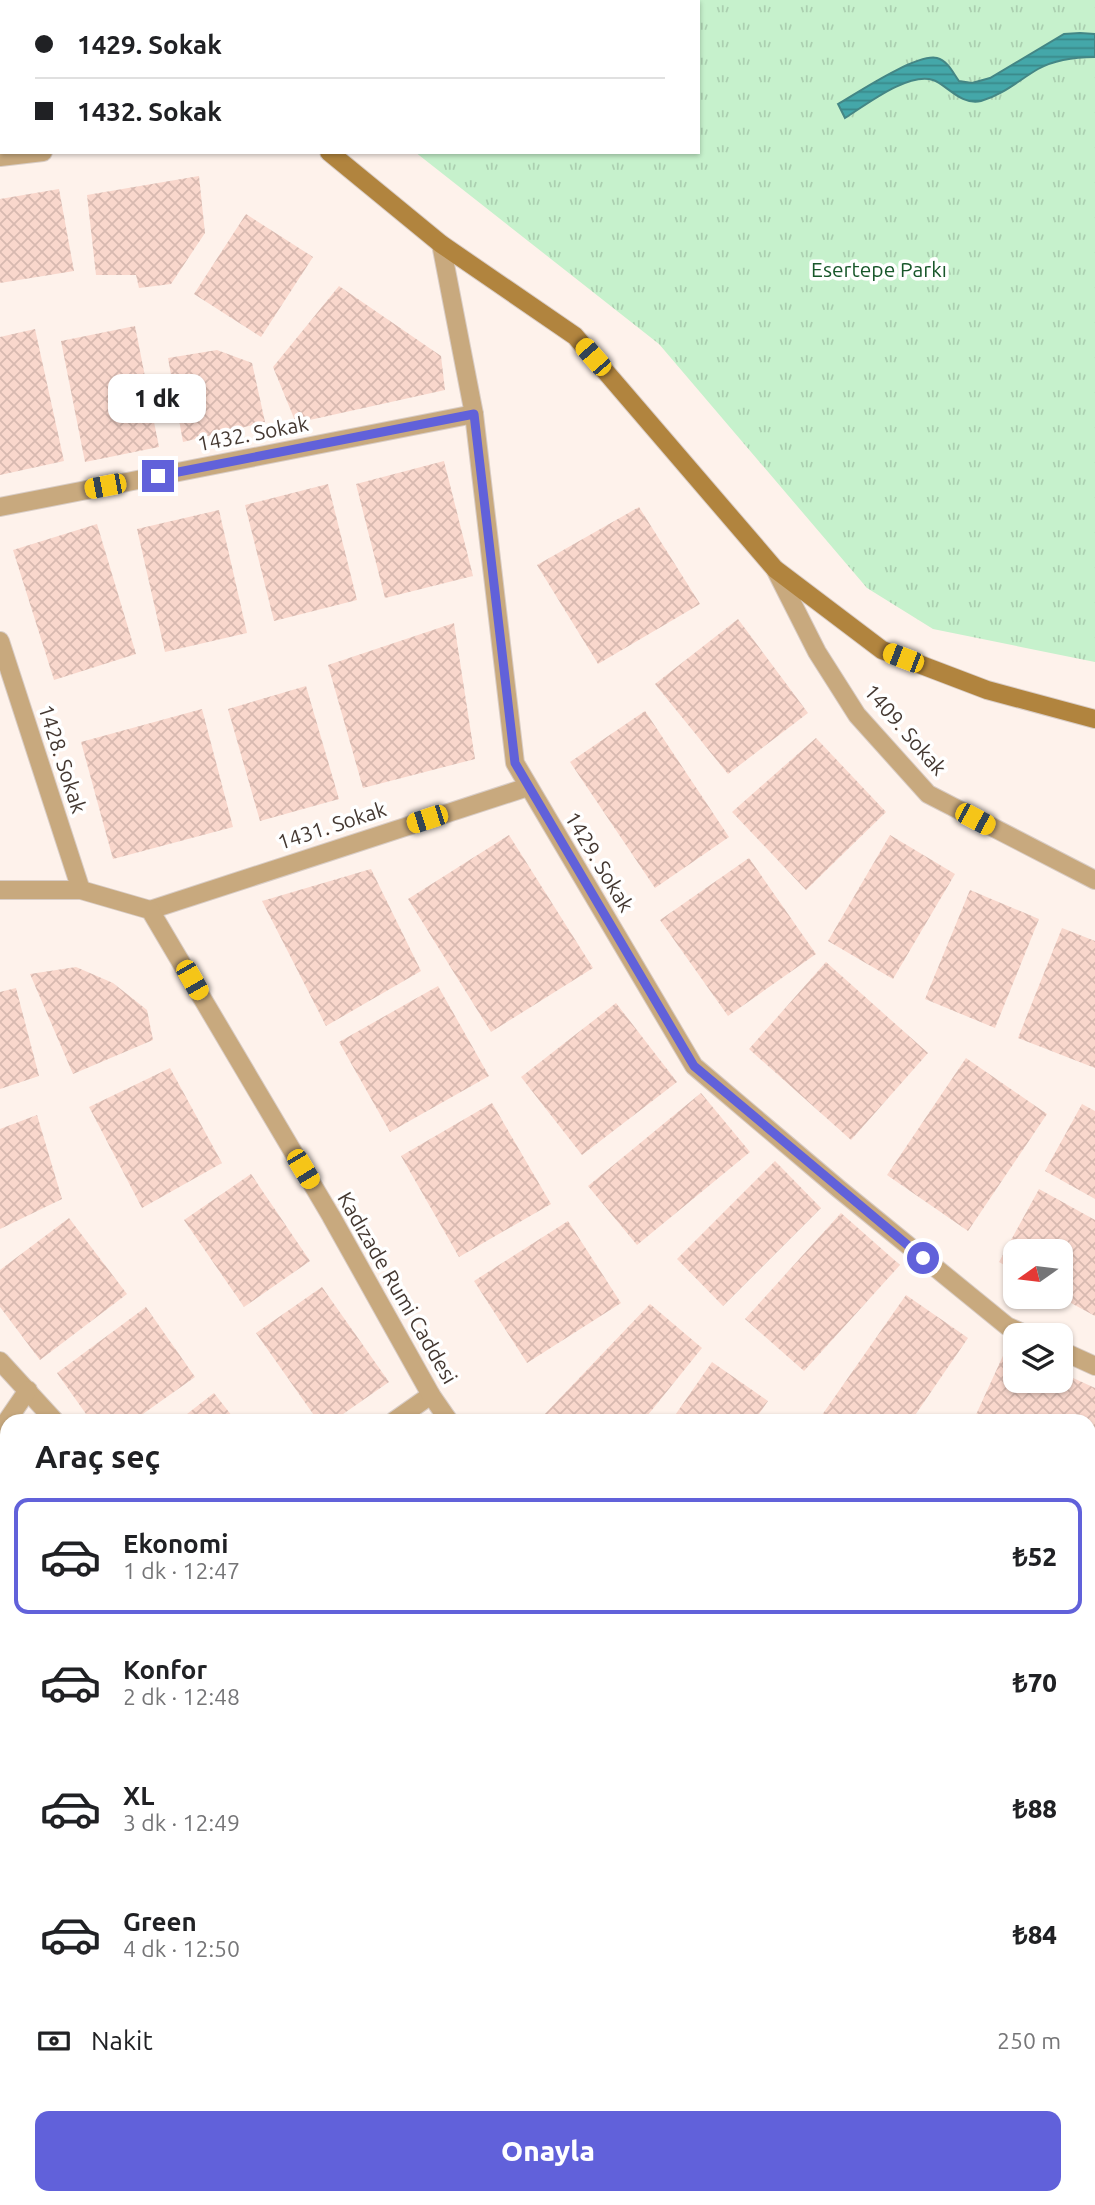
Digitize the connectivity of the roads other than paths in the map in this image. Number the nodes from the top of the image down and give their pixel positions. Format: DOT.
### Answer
graph roads {
  1 [pos="26,154"];
  2 [pos="331,154"];
  3 [pos="0,157"];
  4 [pos="441,244"];
  5 [pos="474,414"];
  6 [pos="0,507"];
  7 [pos="775,569"];
  8 [pos="0,642"];
  9 [pos="1095,719"];
  10 [pos="528,787"];
  11 [pos="1095,880"];
  12 [pos="0,890"];
  13 [pos="80,890"];
  14 [pos="150,910"];
  15 [pos="1003,1323"];
  16 [pos="1073,1356"];
  17 [pos="0,1361"];
  18 [pos="1095,1366"];
  19 [pos="28,1391"];
  20 [pos="431,1395"];
  21 [pos="12,1414"];
  22 [pos="49,1414"];
  23 [pos="404,1414"];
  24 [pos="444,1414"];
  1 -- 3 [label="street"];
  2 -- 4 [label="main road"];
  4 -- 5 [label="street, 1429. Sokak"];
  4 -- 7 [label="main road"];
  5 -- 6 [label="street, 1432. Sokak"];
  5 -- 10 [label="street, 1429. Sokak"];
  7 -- 9 [label="main road"];
  7 -- 11 [label="street, 1409. Sokak"];
  8 -- 13 [label="street, 1428. Sokak"];
  10 -- 14 [label="street, 1431. Sokak"];
  10 -- 15 [label="street, 1429. Sokak"];
  12 -- 13 [label="street"];
  13 -- 14 [label="street"];
  14 -- 20 [label="street, Kadızade Rumi Caddesi"];
  16 -- 18 [label="street"];
  17 -- 19 [label="street"];
  19 -- 21 [label="street"];
  19 -- 22 [label="street"];
  20 -- 23 [label="street"];
  20 -- 24 [label="street, Kadızade Rumi Caddesi"];
}
